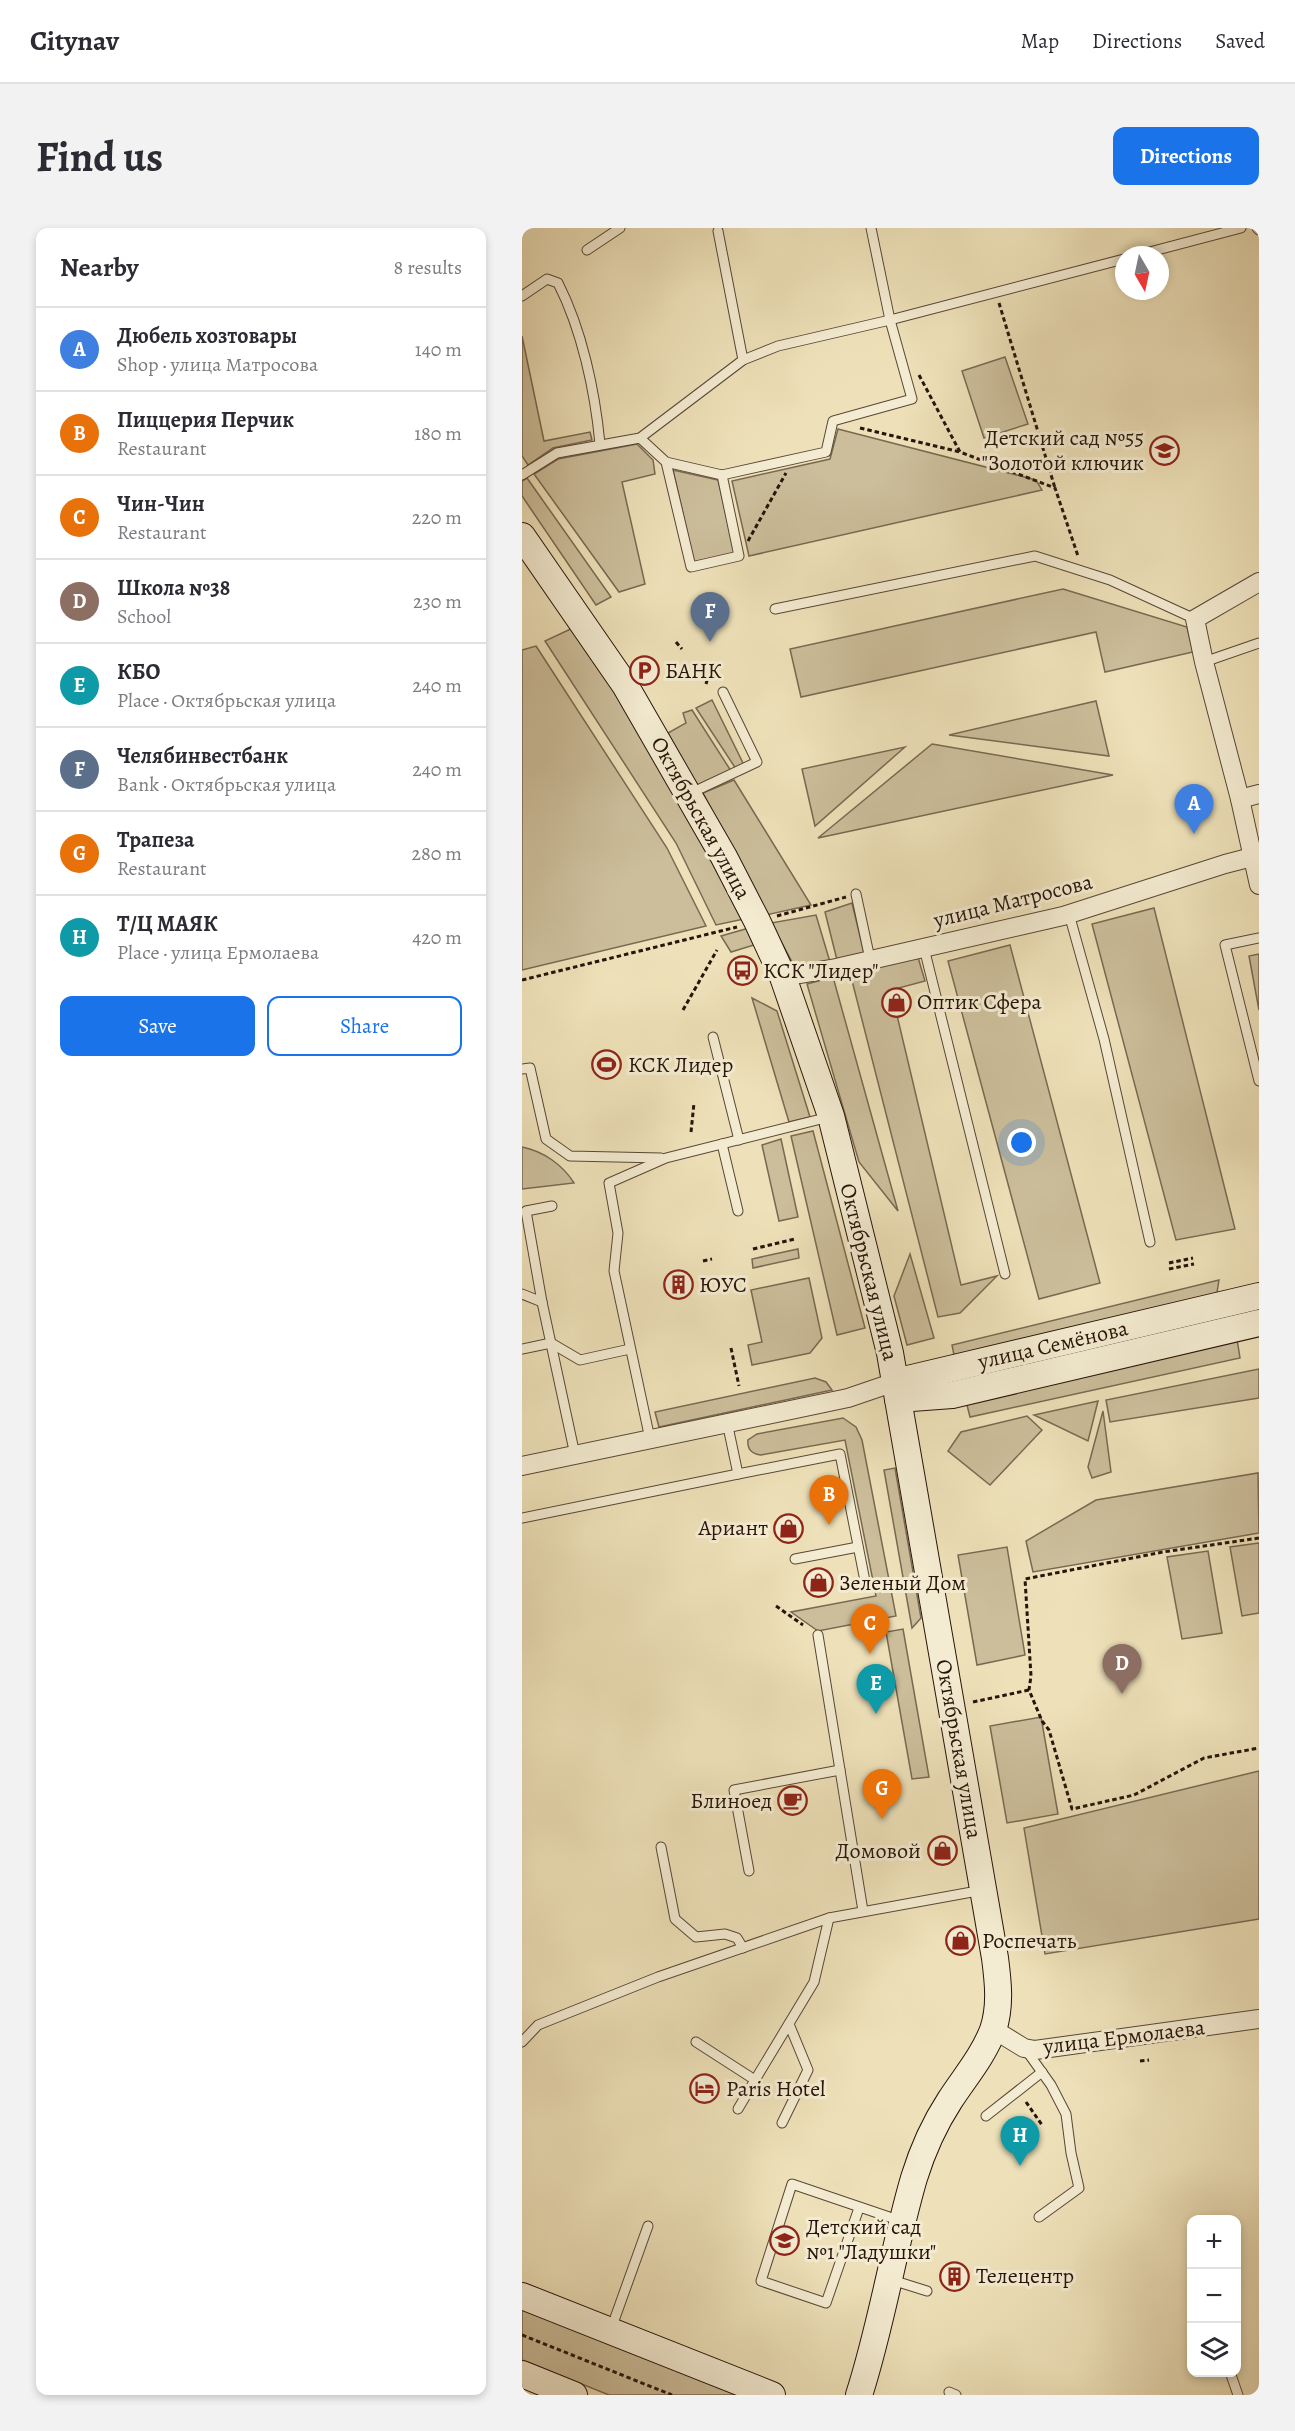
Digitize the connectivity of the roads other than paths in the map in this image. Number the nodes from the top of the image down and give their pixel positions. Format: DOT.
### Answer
graph roads {
  1 [pos="620,228"];
  2 [pos="871,228"];
  3 [pos="1241,228"];
  4 [pos="718,231"];
  5 [pos="1169,247"];
  6 [pos="587,250"];
  7 [pos="1115,261"];
  8 [pos="522,296"];
  9 [pos="890,320"];
  10 [pos="743,360"];
  11 [pos="640,438"];
  12 [pos="600,444"];
  13 [pos="666,462"];
  14 [pos="522,475"];
  15 [pos="722,475"];
  16 [pos="522,536"];
  17 [pos="1259,582"];
  18 [pos="775,609"];
  19 [pos="1195,619"];
  20 [pos="1259,643"];
  21 [pos="1204,662"];
  22 [pos="723,692"];
  23 [pos="689,794"];
  24 [pos="1259,794"];
  25 [pos="1240,799"];
  26 [pos="1252,857"];
  27 [pos="1259,885"];
  28 [pos="856,894"];
  29 [pos="1069,914"];
  30 [pos="1259,938"];
  31 [pos="924,948"];
  32 [pos="870,959"];
  33 [pos="783,977"];
  34 [pos="713,1037"];
  35 [pos="522,1069"];
  36 [pos="1259,1081"];
  37 [pos="831,1116"];
  38 [pos="739,1140"];
  39 [pos="722,1144"];
  40 [pos="666,1158"];
  41 [pos="552,1206"];
  42 [pos="738,1210"];
  43 [pos="1150,1242"];
  44 [pos="1005,1274"];
  45 [pos="522,1294"];
  46 [pos="1259,1296"];
  47 [pos="542,1302"];
  48 [pos="1259,1323"];
  49 [pos="551,1343"];
  50 [pos="522,1349"];
  51 [pos="630,1349"];
  52 [pos="897,1391"];
  53 [pos="727,1422"];
  54 [pos="650,1439"];
  55 [pos="575,1455"];
  56 [pos="522,1466"];
  57 [pos="738,1474"];
  58 [pos="522,1518"];
  59 [pos="858,1547"];
  60 [pos="795,1559"];
  61 [pos="864,1581"];
  62 [pos="818,1635"];
  63 [pos="840,1770"];
  64 [pos="661,1847"];
  65 [pos="749,1871"];
  66 [pos="983,1890"];
  67 [pos="863,1911"];
  68 [pos="829,1918"];
  69 [pos="743,1948"];
  70 [pos="1259,2019"];
  71 [pos="789,2024"];
  72 [pos="993,2029"];
  73 [pos="522,2042"];
  74 [pos="696,2042"];
  75 [pos="1024,2048"];
  76 [pos="1042,2072"];
  77 [pos="755,2080"];
  78 [pos="738,2109"];
  79 [pos="986,2116"];
  80 [pos="782,2123"];
  81 [pos="859,2208"];
  82 [pos="1039,2217"];
  83 [pos="903,2222"];
  84 [pos="648,2226"];
  85 [pos="890,2279"];
  86 [pos="927,2291"];
  87 [pos="522,2296"];
  88 [pos="610,2331"];
  89 [pos="522,2374"];
  90 [pos="1231,2377"];
  91 [pos="574,2395"];
  92 [pos="772,2395"];
  93 [pos="859,2395"];
  94 [pos="1238,2395"];
  1 -- 6 [label="lane"];
  2 -- 9 [label="lane"];
  3 -- 5 [label="lane"];
  4 -- 10 [label="lane"];
  7 -- 9 [label="lane"];
  8 -- 12 [label="lane"];
  9 -- 10 [label="lane"];
  9 -- 15 [label="lane"];
  10 -- 11 [label="lane"];
  11 -- 12 [label="lane"];
  11 -- 13 [label="lane"];
  12 -- 14 [label="lane"];
  13 -- 15 [label="lane"];
  13 -- 15 [label="lane"];
  16 -- 23 [label="street, Октябрьская улица"];
  17 -- 19 [label="street"];
  18 -- 19 [label="lane"];
  19 -- 21 [label="street"];
  20 -- 21 [label="lane"];
  21 -- 25 [label="street"];
  22 -- 23 [label="lane"];
  23 -- 33 [label="street, Октябрьская улица"];
  24 -- 25 [label="street"];
  25 -- 26 [label="street"];
  26 -- 27 [label="street"];
  26 -- 29 [label="street, улица Матросова"];
  28 -- 32 [label="lane"];
  29 -- 31 [label="street, улица Матросова"];
  29 -- 43 [label="lane"];
  30 -- 36 [label="lane"];
  31 -- 32 [label="street, улица Матросова"];
  31 -- 44 [label="lane"];
  32 -- 33 [label="street, улица Матросова"];
  33 -- 37 [label="street, Октябрьская улица"];
  34 -- 38 [label="lane"];
  35 -- 40 [label="lane"];
  37 -- 38 [label="lane"];
  37 -- 52 [label="street, Октябрьская улица"];
  38 -- 39 [label="lane"];
  39 -- 40 [label="lane"];
  39 -- 42 [label="lane"];
  40 -- 51 [label="lane"];
  41 -- 47 [label="lane"];
  45 -- 47 [label="lane"];
  46 -- 52 [label="street, улица Семёнова"];
  47 -- 49 [label="lane"];
  48 -- 52 [label="street, улица Семёнова"];
  49 -- 50 [label="lane"];
  49 -- 51 [label="lane"];
  49 -- 55 [label="lane"];
  51 -- 54 [label="lane"];
  52 -- 53 [label="street, улица Семёнова"];
  52 -- 66 [label="street, Октябрьская улица"];
  53 -- 54 [label="street, улица Семёнова"];
  53 -- 57 [label="lane"];
  54 -- 55 [label="street, улица Семёнова"];
  55 -- 56 [label="street, улица Семёнова"];
  57 -- 58 [label="lane"];
  57 -- 59 [label="lane"];
  59 -- 60 [label="lane"];
  59 -- 61 [label="lane"];
  62 -- 63 [label="lane"];
  63 -- 65 [label="lane"];
  63 -- 67 [label="lane"];
  64 -- 69 [label="lane"];
  66 -- 67 [label="lane"];
  66 -- 72 [label="street, Октябрьская улица"];
  67 -- 68 [label="lane"];
  68 -- 69 [label="lane"];
  68 -- 71 [label="lane"];
  69 -- 73 [label="lane"];
  70 -- 75 [label="street, улица Ермолаева"];
  71 -- 77 [label="lane"];
  71 -- 80 [label="lane"];
  72 -- 75 [label="street, улица Ермолаева"];
  72 -- 83 [label="street, Октябрьская улица"];
  74 -- 77 [label="lane"];
  75 -- 76 [label="lane"];
  76 -- 79 [label="lane"];
  76 -- 82 [label="lane"];
  77 -- 78 [label="lane"];
  81 -- 81 [label="lane"];
  81 -- 83 [label="lane"];
  83 -- 85 [label="street"];
  84 -- 88 [label="lane"];
  85 -- 86 [label="lane"];
  85 -- 93 [label="street"];
  87 -- 88 [label="street"];
  88 -- 92 [label="street"];
  89 -- 91 [label="street"];
  90 -- 94 [label="lane"];
}
